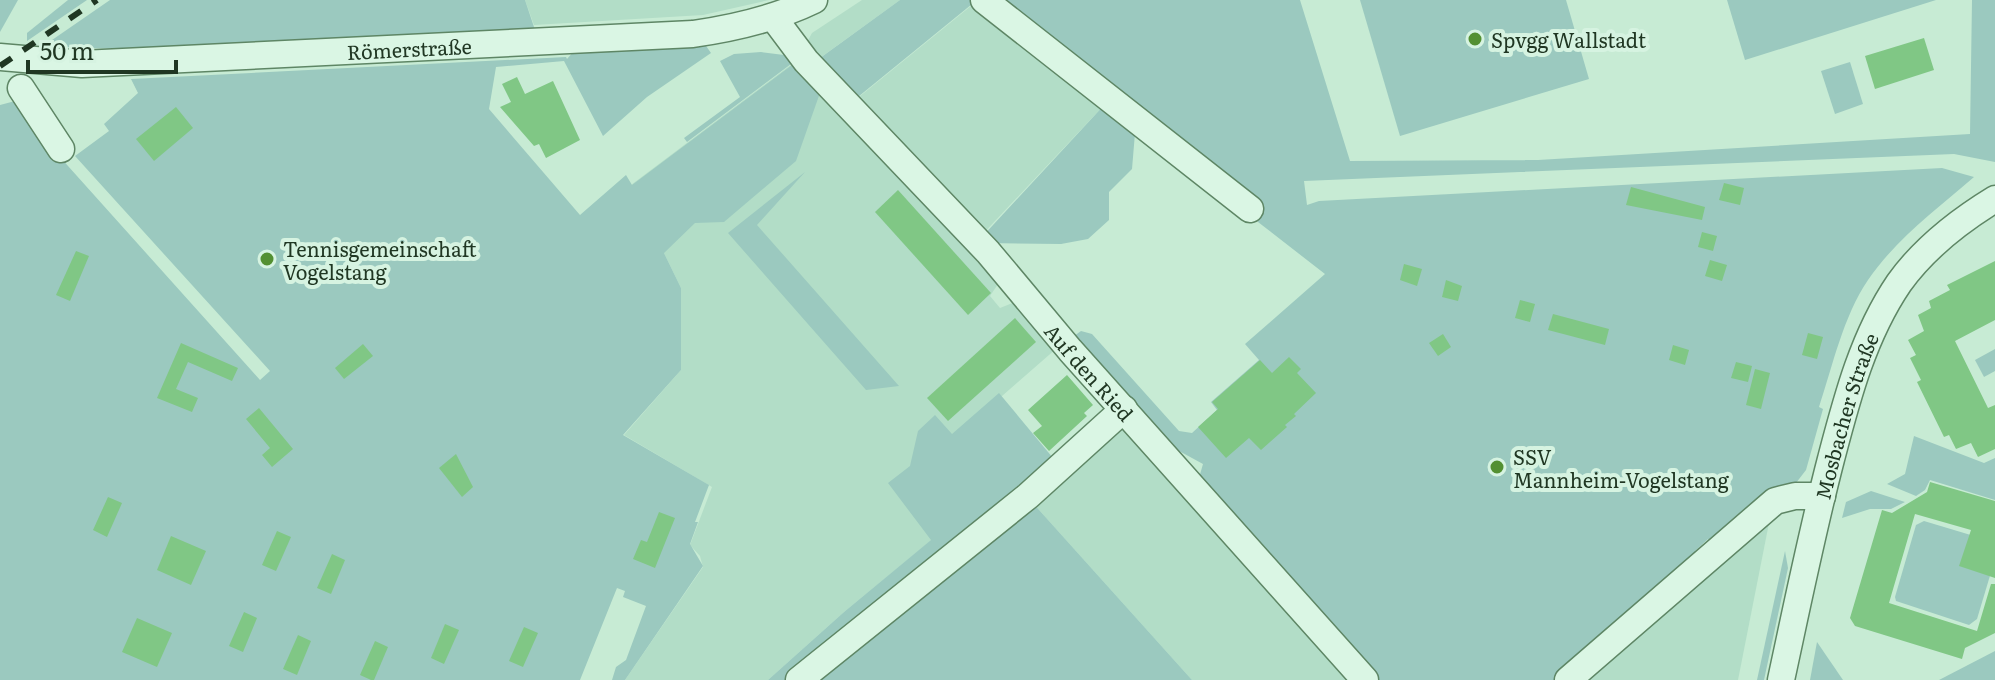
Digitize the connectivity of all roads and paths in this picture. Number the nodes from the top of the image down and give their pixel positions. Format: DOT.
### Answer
graph roads {
  1 [pos="814,0"];
  2 [pos="984,0"];
  3 [pos="773,17"];
  4 [pos="0,57"];
  5 [pos="28,60"];
  6 [pos="10,92"];
  7 [pos="61,149"];
  8 [pos="1995,199"];
  9 [pos="1250,209"];
  10 [pos="1124,409"];
  11 [pos="1822,496"];
  12 [pos="799,680"];
  13 [pos="1365,680"];
  14 [pos="1568,680"];
  15 [pos="1781,680"];
  1 -- 3 [label="street, Römerstraße"];
  2 -- 9 [label="street"];
  3 -- 5 [label="street, Römerstraße"];
  3 -- 10 [label="street, Auf den Ried"];
  4 -- 5 [label="street, Römerstraße"];
  5 -- 6 [label="street"];
  6 -- 7 [label="street"];
  8 -- 11 [label="street, Mosbacher Straße"];
  10 -- 12 [label="street, Auf den Ried"];
  10 -- 13 [label="street"];
  11 -- 14 [label="street"];
  11 -- 15 [label="street, Mosbacher Straße"];
}
